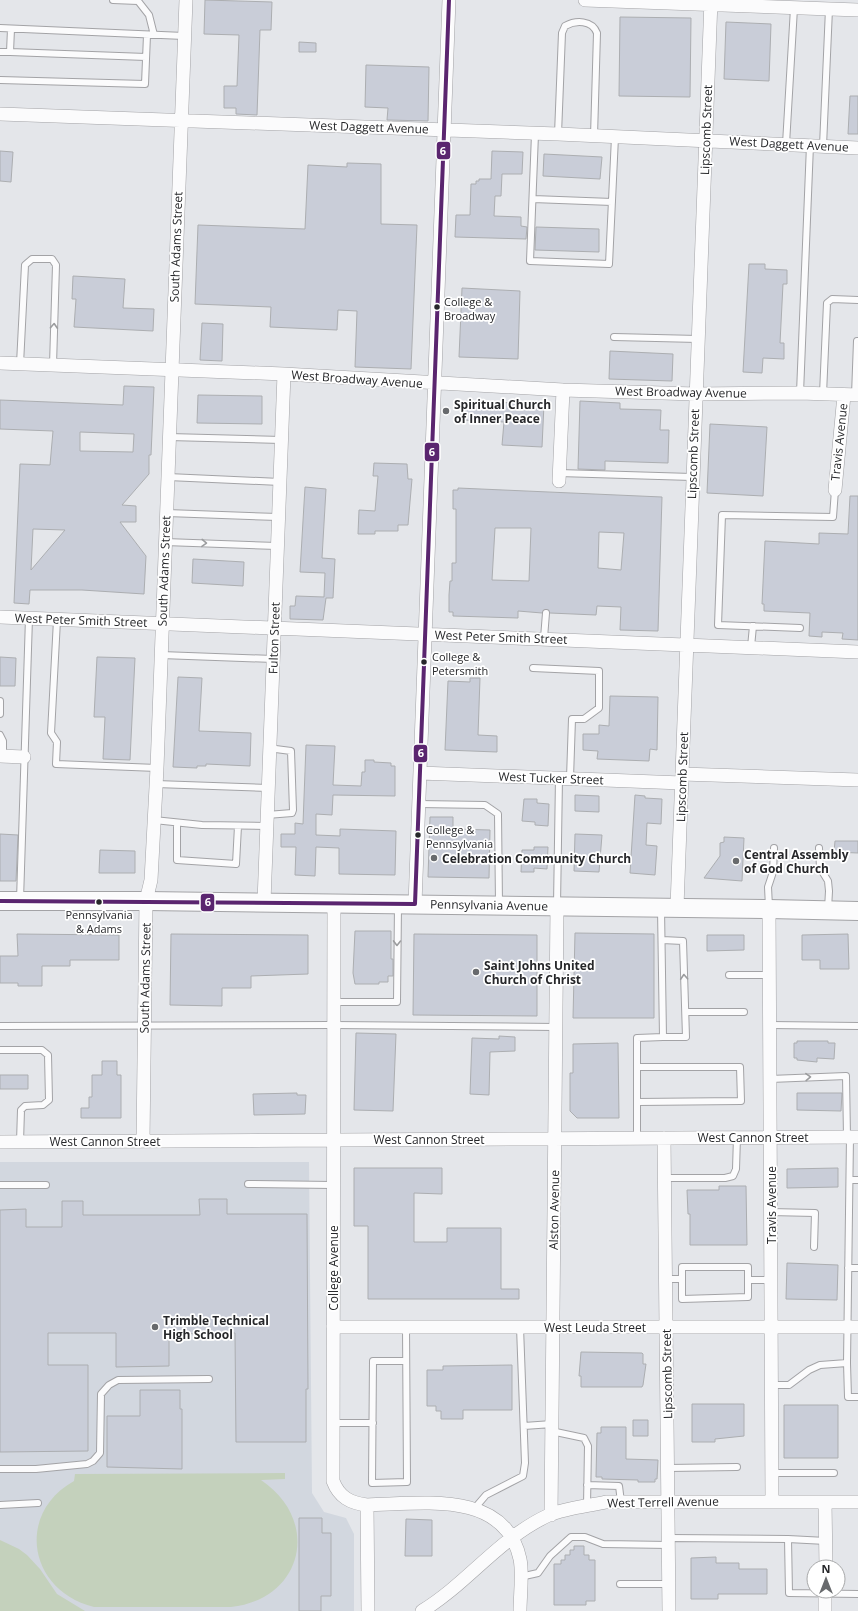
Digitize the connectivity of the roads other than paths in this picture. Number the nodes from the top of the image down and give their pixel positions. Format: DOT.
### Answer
graph roads {
  1 [pos="113,0"];
  2 [pos="186,0"];
  3 [pos="449,0"];
  4 [pos="585,0"];
  5 [pos="711,2"];
  6 [pos="812,4"];
  7 [pos="794,8"];
  8 [pos="829,9"];
  9 [pos="858,10"];
  10 [pos="0,28"];
  11 [pos="11,29"];
  12 [pos="147,35"];
  13 [pos="154,35"];
  14 [pos="184,36"];
  15 [pos="0,52"];
  16 [pos="10,52"];
  17 [pos="146,57"];
  18 [pos="0,80"];
  19 [pos="0,114"];
  20 [pos="180,120"];
  21 [pos="444,130"];
  22 [pos="535,134"];
  23 [pos="558,134"];
  24 [pos="594,136"];
  25 [pos="615,137"];
  26 [pos="705,140"];
  27 [pos="786,144"];
  28 [pos="816,145"];
  29 [pos="858,148"];
  30 [pos="533,199"];
  31 [pos="612,202"];
  32 [pos="858,300"];
  33 [pos="614,337"];
  34 [pos="698,339"];
  35 [pos="857,340"];
  36 [pos="0,363"];
  37 [pos="20,364"];
  38 [pos="52,365"];
  39 [pos="172,370"];
  40 [pos="284,374"];
  41 [pos="434,384"];
  42 [pos="563,390"];
  43 [pos="800,393"];
  44 [pos="696,394"];
  45 [pos="823,394"];
  46 [pos="852,395"];
  47 [pos="169,437"];
  48 [pos="281,440"];
  49 [pos="168,477"];
  50 [pos="559,477"];
  51 [pos="692,478"];
  52 [pos="280,482"];
  53 [pos="835,490"];
  54 [pos="166,513"];
  55 [pos="278,517"];
  56 [pos="165,542"];
  57 [pos="277,546"];
  58 [pos="546,613"];
  59 [pos="0,617"];
  60 [pos="29,618"];
  61 [pos="56,620"];
  62 [pos="162,624"];
  63 [pos="753,626"];
  64 [pos="274,628"];
  65 [pos="800,628"];
  66 [pos="425,634"];
  67 [pos="544,638"];
  68 [pos="686,645"];
  69 [pos="751,647"];
  70 [pos="858,652"];
  71 [pos="161,655"];
  72 [pos="273,659"];
  73 [pos="533,668"];
  74 [pos="0,701"];
  75 [pos="0,714"];
  76 [pos="0,735"];
  77 [pos="268,748"];
  78 [pos="2,756"];
  79 [pos="24,757"];
  80 [pos="157,768"];
  81 [pos="420,773"];
  82 [pos="565,778"];
  83 [pos="682,778"];
  84 [pos="858,780"];
  85 [pos="156,784"];
  86 [pos="268,788"];
  87 [pos="419,804"];
  88 [pos="154,820"];
  89 [pos="267,821"];
  90 [pos="177,823"];
  91 [pos="238,826"];
  92 [pos="774,848"];
  93 [pos="818,848"];
  94 [pos="0,901"];
  95 [pos="20,901"];
  96 [pos="146,901"];
  97 [pos="264,902"];
  98 [pos="334,903"];
  99 [pos="398,904"];
  100 [pos="415,904"];
  101 [pos="499,905"];
  102 [pos="557,906"];
  103 [pos="669,907"];
  104 [pos="769,908"];
  105 [pos="828,910"];
  106 [pos="858,911"];
  107 [pos="662,940"];
  108 [pos="729,975"];
  109 [pos="769,975"];
  110 [pos="333,1002"];
  111 [pos="686,1012"];
  112 [pos="744,1012"];
  113 [pos="144,1025"];
  114 [pos="333,1025"];
  115 [pos="770,1025"];
  116 [pos="0,1026"];
  117 [pos="858,1026"];
  118 [pos="556,1028"];
  119 [pos="664,1037"];
  120 [pos="0,1050"];
  121 [pos="637,1067"];
  122 [pos="770,1079"];
  123 [pos="637,1102"];
  124 [pos="737,1137"];
  125 [pos="770,1137"];
  126 [pos="852,1137"];
  127 [pos="637,1138"];
  128 [pos="664,1138"];
  129 [pos="555,1139"];
  130 [pos="333,1140"];
  131 [pos="143,1141"];
  132 [pos="0,1142"];
  133 [pos="20,1142"];
  134 [pos="665,1178"];
  135 [pos="850,1180"];
  136 [pos="858,1180"];
  137 [pos="248,1184"];
  138 [pos="0,1185"];
  139 [pos="46,1185"];
  140 [pos="333,1185"];
  141 [pos="770,1212"];
  142 [pos="814,1247"];
  143 [pos="848,1268"];
  144 [pos="858,1268"];
  145 [pos="666,1279"];
  146 [pos="682,1279"];
  147 [pos="748,1280"];
  148 [pos="771,1280"];
  149 [pos="333,1327"];
  150 [pos="406,1327"];
  151 [pos="520,1327"];
  152 [pos="552,1327"];
  153 [pos="666,1327"];
  154 [pos="771,1327"];
  155 [pos="853,1327"];
  156 [pos="406,1361"];
  157 [pos="847,1363"];
  158 [pos="209,1379"];
  159 [pos="771,1385"];
  160 [pos="858,1397"];
  161 [pos="332,1423"];
  162 [pos="373,1423"];
  163 [pos="524,1426"];
  164 [pos="552,1428"];
  165 [pos="737,1467"];
  166 [pos="668,1468"];
  167 [pos="0,1469"];
  168 [pos="772,1473"];
  169 [pos="834,1473"];
  170 [pos="587,1485"];
  171 [pos="772,1501"];
  172 [pos="621,1502"];
  173 [pos="668,1502"];
  174 [pos="826,1502"];
  175 [pos="858,1502"];
  176 [pos="38,1503"];
  177 [pos="0,1505"];
  178 [pos="367,1505"];
  179 [pos="587,1506"];
  180 [pos="474,1509"];
  181 [pos="550,1515"];
  182 [pos="512,1537"];
  183 [pos="788,1539"];
  184 [pos="826,1541"];
  185 [pos="669,1542"];
  186 [pos="826,1559"];
  187 [pos="520,1577"];
  188 [pos="620,1584"];
  189 [pos="669,1584"];
  190 [pos="806,1593"];
  191 [pos="846,1593"];
  192 [pos="858,1594"];
  193 [pos="825,1599"];
  194 [pos="368,1611"];
  195 [pos="422,1611"];
  196 [pos="520,1611"];
  197 [pos="669,1611"];
  198 [pos="825,1611"];
  1 -- 13 [label="lane"];
  2 -- 14 [label="street, South Adams Street"];
  3 -- 21 [label="street"];
  4 -- 5 [label="street"];
  5 -- 7 [label="street"];
  5 -- 26 [label="street, Lipscomb Street"];
  6 -- 7 [label="street"];
  6 -- 8 [label="street"];
  7 -- 27 [label="lane"];
  8 -- 9 [label="street"];
  8 -- 28 [label="lane"];
  10 -- 11 [label="lane"];
  11 -- 12 [label="lane"];
  11 -- 16 [label="lane"];
  12 -- 13 [label="lane"];
  12 -- 17 [label="lane"];
  13 -- 14 [label="lane"];
  14 -- 20 [label="street, South Adams Street"];
  15 -- 16 [label="lane"];
  16 -- 17 [label="lane"];
  17 -- 18 [label="lane"];
  19 -- 20 [label="street, West Daggett Avenue"];
  20 -- 21 [label="street, West Daggett Avenue"];
  20 -- 39 [label="street, South Adams Street"];
  21 -- 22 [label="street, West Daggett Avenue"];
  21 -- 41 [label="street"];
  22 -- 23 [label="street, West Daggett Avenue"];
  22 -- 30 [label="lane"];
  23 -- 24 [label="street, West Daggett Avenue"];
  23 -- 24 [label="lane"];
  24 -- 25 [label="street, West Daggett Avenue"];
  25 -- 26 [label="street, West Daggett Avenue"];
  25 -- 31 [label="lane"];
  26 -- 27 [label="street, West Daggett Avenue"];
  26 -- 34 [label="street, Lipscomb Street"];
  27 -- 28 [label="street, West Daggett Avenue"];
  28 -- 29 [label="street, West Daggett Avenue"];
  28 -- 43 [label="lane"];
  30 -- 31 [label="lane"];
  30 -- 31 [label="lane"];
  32 -- 45 [label="lane"];
  33 -- 34 [label="lane"];
  34 -- 44 [label="street, Lipscomb Street"];
  35 -- 46 [label="lane"];
  36 -- 37 [label="street, West Broadway Avenue"];
  37 -- 38 [label="street, West Broadway Avenue"];
  38 -- 37 [label="lane, one-way"];
  38 -- 39 [label="street, West Broadway Avenue"];
  39 -- 40 [label="street, West Broadway Avenue"];
  39 -- 47 [label="street, South Adams Street"];
  40 -- 41 [label="street, West Broadway Avenue"];
  40 -- 48 [label="street, Fulton Street"];
  41 -- 42 [label="street, West Broadway Avenue"];
  41 -- 66 [label="street"];
  42 -- 44 [label="street, West Broadway Avenue"];
  42 -- 50 [label="street"];
  43 -- 44 [label="street, West Broadway Avenue"];
  43 -- 45 [label="street, West Broadway Avenue"];
  44 -- 51 [label="street, Lipscomb Street"];
  45 -- 46 [label="street, West Broadway Avenue"];
  46 -- 53 [label="street, Travis Avenue"];
  47 -- 48 [label="lane"];
  47 -- 49 [label="street, South Adams Street"];
  48 -- 52 [label="street, Fulton Street"];
  49 -- 52 [label="lane"];
  49 -- 54 [label="street, South Adams Street"];
  50 -- 51 [label="lane"];
  51 -- 68 [label="street, Lipscomb Street"];
  52 -- 55 [label="street, Fulton Street"];
  53 -- 63 [label="lane"];
  54 -- 55 [label="lane"];
  54 -- 56 [label="street, South Adams Street"];
  55 -- 57 [label="street, Fulton Street"];
  56 -- 57 [label="lane, one-way"];
  56 -- 62 [label="street, South Adams Street"];
  57 -- 64 [label="street, Fulton Street"];
  58 -- 67 [label="lane"];
  59 -- 60 [label="street, West Peter Smith Street"];
  60 -- 61 [label="street, West Peter Smith Street"];
  60 -- 79 [label="lane"];
  61 -- 62 [label="street, West Peter Smith Street"];
  61 -- 80 [label="lane"];
  62 -- 64 [label="street, West Peter Smith Street"];
  62 -- 71 [label="street, South Adams Street"];
  63 -- 65 [label="lane"];
  63 -- 69 [label="lane"];
  64 -- 66 [label="street, West Peter Smith Street"];
  64 -- 72 [label="street, Fulton Street"];
  66 -- 67 [label="street, West Peter Smith Street"];
  66 -- 81 [label="street"];
  67 -- 68 [label="street, West Peter Smith Street"];
  68 -- 69 [label="street, West Peter Smith Street"];
  68 -- 83 [label="street, Lipscomb Street"];
  69 -- 70 [label="street, West Peter Smith Street"];
  71 -- 72 [label="lane"];
  71 -- 80 [label="street, South Adams Street"];
  72 -- 77 [label="street, Fulton Street"];
  73 -- 82 [label="lane"];
  74 -- 75 [label="lane"];
  76 -- 78 [label="lane"];
  77 -- 86 [label="street, Fulton Street"];
  77 -- 89 [label="lane"];
  78 -- 79 [label="street"];
  79 -- 95 [label="lane"];
  80 -- 85 [label="street, South Adams Street"];
  81 -- 82 [label="street, West Tucker Street"];
  81 -- 87 [label="street"];
  82 -- 83 [label="street, West Tucker Street"];
  82 -- 102 [label="lane"];
  83 -- 84 [label="street, West Tucker Street"];
  83 -- 103 [label="street, Lipscomb Street"];
  85 -- 86 [label="lane"];
  85 -- 88 [label="street, South Adams Street"];
  86 -- 89 [label="street, Fulton Street"];
  87 -- 100 [label="street"];
  87 -- 101 [label="lane"];
  88 -- 90 [label="lane"];
  88 -- 96 [label="street, South Adams Street"];
  89 -- 91 [label="lane"];
  89 -- 97 [label="street, Fulton Street"];
  90 -- 91 [label="lane"];
  90 -- 91 [label="lane"];
  92 -- 104 [label="lane"];
  93 -- 105 [label="lane"];
  94 -- 95 [label="street, Pennsylvania Avenue"];
  95 -- 96 [label="street, Pennsylvania Avenue"];
  96 -- 97 [label="street, Pennsylvania Avenue"];
  96 -- 113 [label="street, South Adams Street"];
  97 -- 98 [label="street, Pennsylvania Avenue"];
  98 -- 99 [label="street, Pennsylvania Avenue"];
  98 -- 110 [label="street, College Avenue"];
  99 -- 100 [label="street, Pennsylvania Avenue"];
  99 -- 110 [label="lane, one-way"];
  100 -- 101 [label="street, Pennsylvania Avenue"];
  101 -- 102 [label="street, Pennsylvania Avenue"];
  102 -- 103 [label="street, Pennsylvania Avenue"];
  102 -- 118 [label="street, Alston Avenue"];
  103 -- 104 [label="street, Pennsylvania Avenue"];
  103 -- 107 [label="lane"];
  104 -- 105 [label="street, Pennsylvania Avenue"];
  104 -- 109 [label="street, Travis Avenue"];
  105 -- 106 [label="street, Pennsylvania Avenue"];
  111 -- 107 [label="lane, one-way"];
  107 -- 119 [label="lane"];
  108 -- 109 [label="lane"];
  109 -- 115 [label="street, Travis Avenue"];
  110 -- 114 [label="street, College Avenue"];
  111 -- 112 [label="lane"];
  111 -- 119 [label="lane"];
  113 -- 114 [label="lane"];
  113 -- 116 [label="lane"];
  113 -- 131 [label="street, South Adams Street"];
  114 -- 118 [label="lane"];
  114 -- 130 [label="street, College Avenue"];
  115 -- 117 [label="lane"];
  115 -- 122 [label="street, Travis Avenue"];
  118 -- 129 [label="street, Alston Avenue"];
  119 -- 121 [label="lane"];
  120 -- 133 [label="lane"];
  121 -- 123 [label="lane"];
  121 -- 123 [label="lane"];
  122 -- 125 [label="street, Travis Avenue"];
  122 -- 126 [label="lane, one-way"];
  123 -- 127 [label="lane"];
  124 -- 125 [label="street, West Cannon Street"];
  124 -- 128 [label="street, West Cannon Street"];
  124 -- 134 [label="lane"];
  125 -- 126 [label="street, West Cannon Street"];
  125 -- 141 [label="street, Travis Avenue"];
  126 -- 135 [label="lane"];
  127 -- 128 [label="street, West Cannon Street"];
  127 -- 129 [label="street, West Cannon Street"];
  128 -- 134 [label="street, Lipscomb Street"];
  129 -- 130 [label="street, West Cannon Street"];
  129 -- 152 [label="street, Alston Avenue"];
  130 -- 131 [label="street, West Cannon Street"];
  130 -- 140 [label="street, College Avenue"];
  131 -- 133 [label="street, West Cannon Street"];
  132 -- 133 [label="street, West Cannon Street"];
  134 -- 145 [label="street, Lipscomb Street"];
  135 -- 136 [label="lane"];
  135 -- 143 [label="lane"];
  137 -- 140 [label="lane"];
  138 -- 139 [label="lane"];
  140 -- 149 [label="street, College Avenue"];
  141 -- 142 [label="lane"];
  141 -- 148 [label="street, Travis Avenue"];
  143 -- 144 [label="lane"];
  143 -- 155 [label="lane"];
  145 -- 146 [label="lane"];
  145 -- 153 [label="street, Lipscomb Street"];
  146 -- 147 [label="lane"];
  146 -- 147 [label="lane"];
  147 -- 148 [label="lane"];
  148 -- 154 [label="street, Travis Avenue"];
  149 -- 150 [label="street, West Leuda Street"];
  149 -- 161 [label="street, College Avenue"];
  150 -- 151 [label="street, West Leuda Street"];
  150 -- 156 [label="lane"];
  151 -- 152 [label="street, West Leuda Street"];
  151 -- 163 [label="lane"];
  152 -- 153 [label="street, West Leuda Street"];
  152 -- 164 [label="street, Alston Avenue"];
  153 -- 154 [label="street, West Leuda Street"];
  153 -- 166 [label="street, Lipscomb Street"];
  154 -- 155 [label="street, West Leuda Street"];
  154 -- 159 [label="street, Travis Avenue"];
  155 -- 157 [label="lane"];
  156 -- 162 [label="lane"];
  156 -- 162 [label="lane"];
  157 -- 159 [label="lane"];
  157 -- 160 [label="lane"];
  158 -- 167 [label="lane"];
  159 -- 168 [label="street, Travis Avenue"];
  161 -- 162 [label="lane"];
  161 -- 178 [label="street, College Avenue"];
  163 -- 164 [label="lane"];
  163 -- 180 [label="lane"];
  164 -- 170 [label="lane"];
  164 -- 181 [label="street, Alston Avenue"];
  165 -- 166 [label="lane"];
  166 -- 173 [label="street, Lipscomb Street"];
  168 -- 169 [label="lane"];
  168 -- 171 [label="street, Travis Avenue"];
  170 -- 172 [label="lane"];
  170 -- 179 [label="lane"];
  171 -- 173 [label="street, West Terrell Avenue"];
  171 -- 174 [label="street, West Terrell Avenue"];
  172 -- 173 [label="street, West Terrell Avenue"];
  172 -- 179 [label="street, West Terrell Avenue"];
  173 -- 185 [label="street, Lipscomb Street"];
  174 -- 175 [label="street, West Terrell Avenue"];
  174 -- 184 [label="street"];
  176 -- 177 [label="lane"];
  178 -- 180 [label="street"];
  178 -- 194 [label="street"];
  179 -- 181 [label="street, West Terrell Avenue"];
  180 -- 182 [label="street"];
  181 -- 182 [label="street, West Terrell Avenue"];
  182 -- 187 [label="street"];
  182 -- 195 [label="street, West Terrell Avenue"];
  183 -- 184 [label="lane"];
  183 -- 185 [label="lane"];
  183 -- 190 [label="lane"];
  184 -- 186 [label="street"];
  185 -- 187 [label="lane"];
  185 -- 189 [label="street, Lipscomb Street"];
  187 -- 196 [label="street"];
  188 -- 189 [label="lane"];
  189 -- 197 [label="street, Lipscomb Street"];
  191 -- 192 [label="lane"];
  193 -- 198 [label="street"];
}
